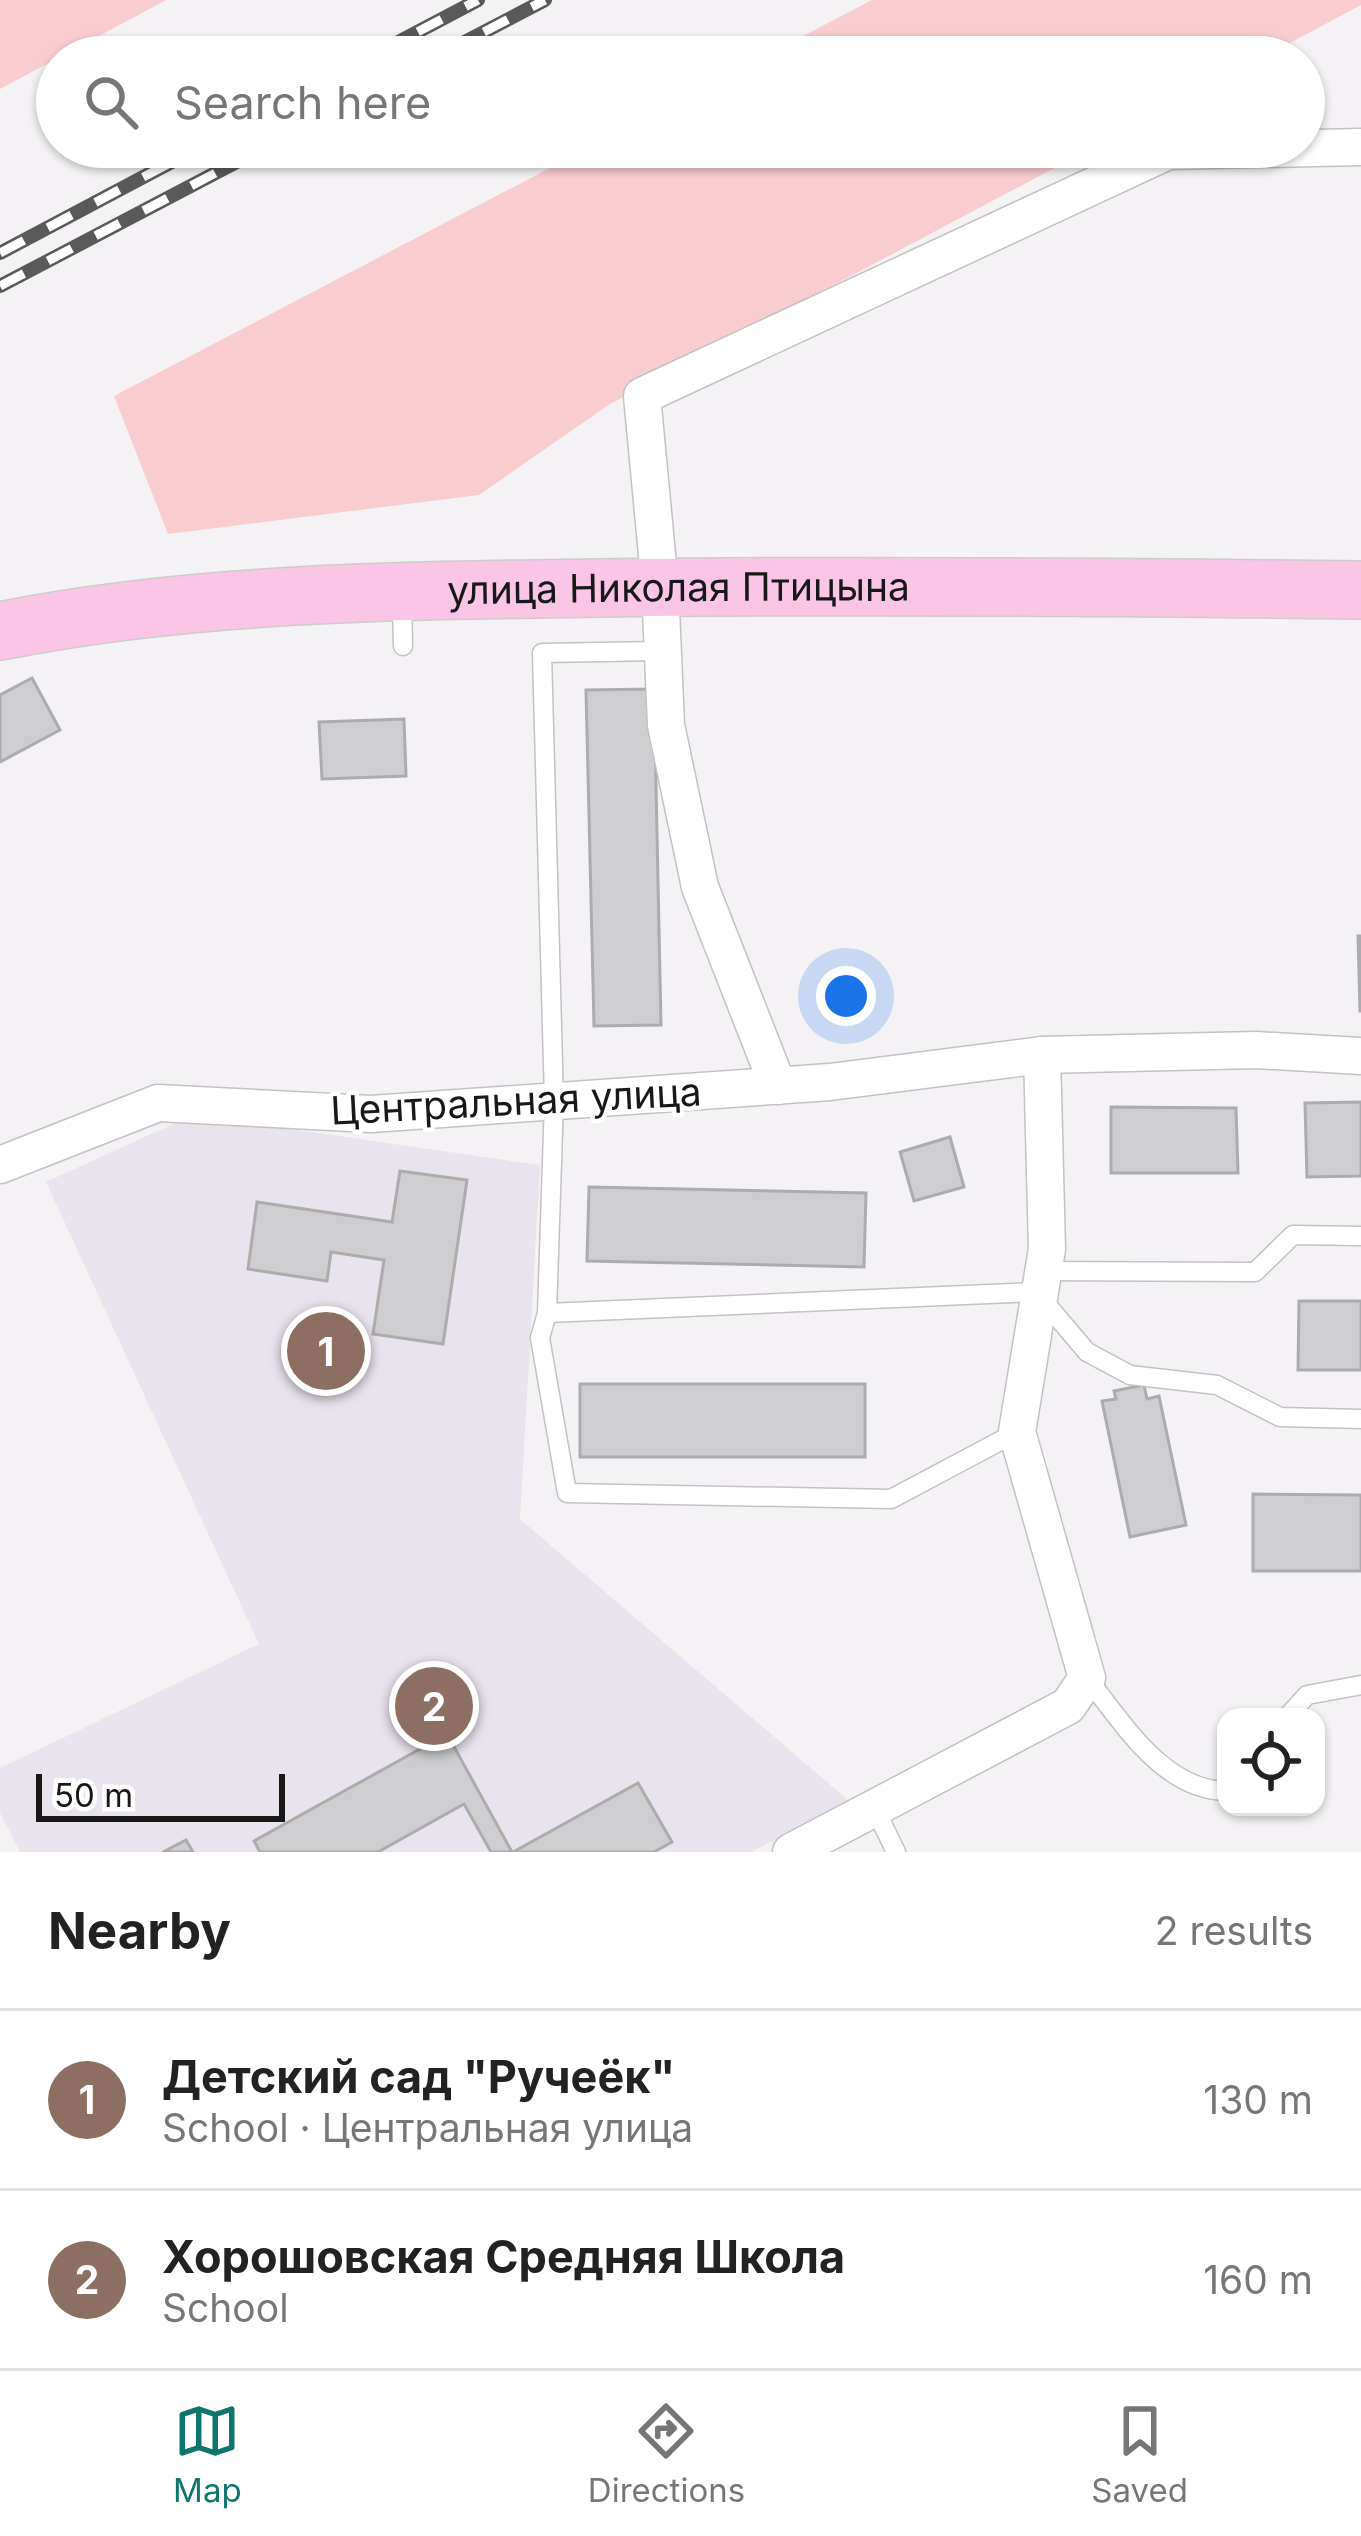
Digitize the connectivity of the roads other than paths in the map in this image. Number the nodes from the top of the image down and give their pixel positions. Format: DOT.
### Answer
graph roads {
  1 [pos="1361,147"];
  2 [pos="1325,148"];
  3 [pos="1132,168"];
  4 [pos="660,586"];
  5 [pos="1361,590"];
  6 [pos="0,631"];
  7 [pos="661,651"];
  8 [pos="1042,1055"];
  9 [pos="1361,1056"];
  10 [pos="778,1086"];
  11 [pos="554,1102"];
  12 [pos="0,1166"];
  13 [pos="1361,1235"];
  14 [pos="1039,1282"];
  15 [pos="547,1313"];
  16 [pos="1361,1419"];
  17 [pos="1018,1432"];
  18 [pos="1087,1678"];
  19 [pos="1361,1685"];
  20 [pos="1295,1708"];
  21 [pos="1217,1791"];
  22 [pos="874,1809"];
  23 [pos="791,1852"];
  24 [pos="896,1852"];
  1 -- 2 [label="street"];
  3 -- 4 [label="street"];
  4 -- 5 [label="main road, улица Николая Птицына"];
  4 -- 6 [label="main road, улица Николая Птицына"];
  4 -- 7 [label="street"];
  7 -- 10 [label="street"];
  7 -- 11 [label="lane"];
  8 -- 9 [label="street, Центральная улица"];
  8 -- 10 [label="street, Центральная улица"];
  8 -- 14 [label="street"];
  10 -- 11 [label="street, Центральная улица"];
  11 -- 12 [label="street, Центральная улица"];
  11 -- 15 [label="lane"];
  13 -- 14 [label="lane"];
  14 -- 15 [label="lane"];
  14 -- 16 [label="lane"];
  14 -- 17 [label="street"];
  15 -- 17 [label="lane"];
  17 -- 18 [label="street"];
  18 -- 21 [label="lane"];
  18 -- 22 [label="street"];
  19 -- 20 [label="lane"];
  22 -- 23 [label="street"];
  22 -- 24 [label="lane"];
}
